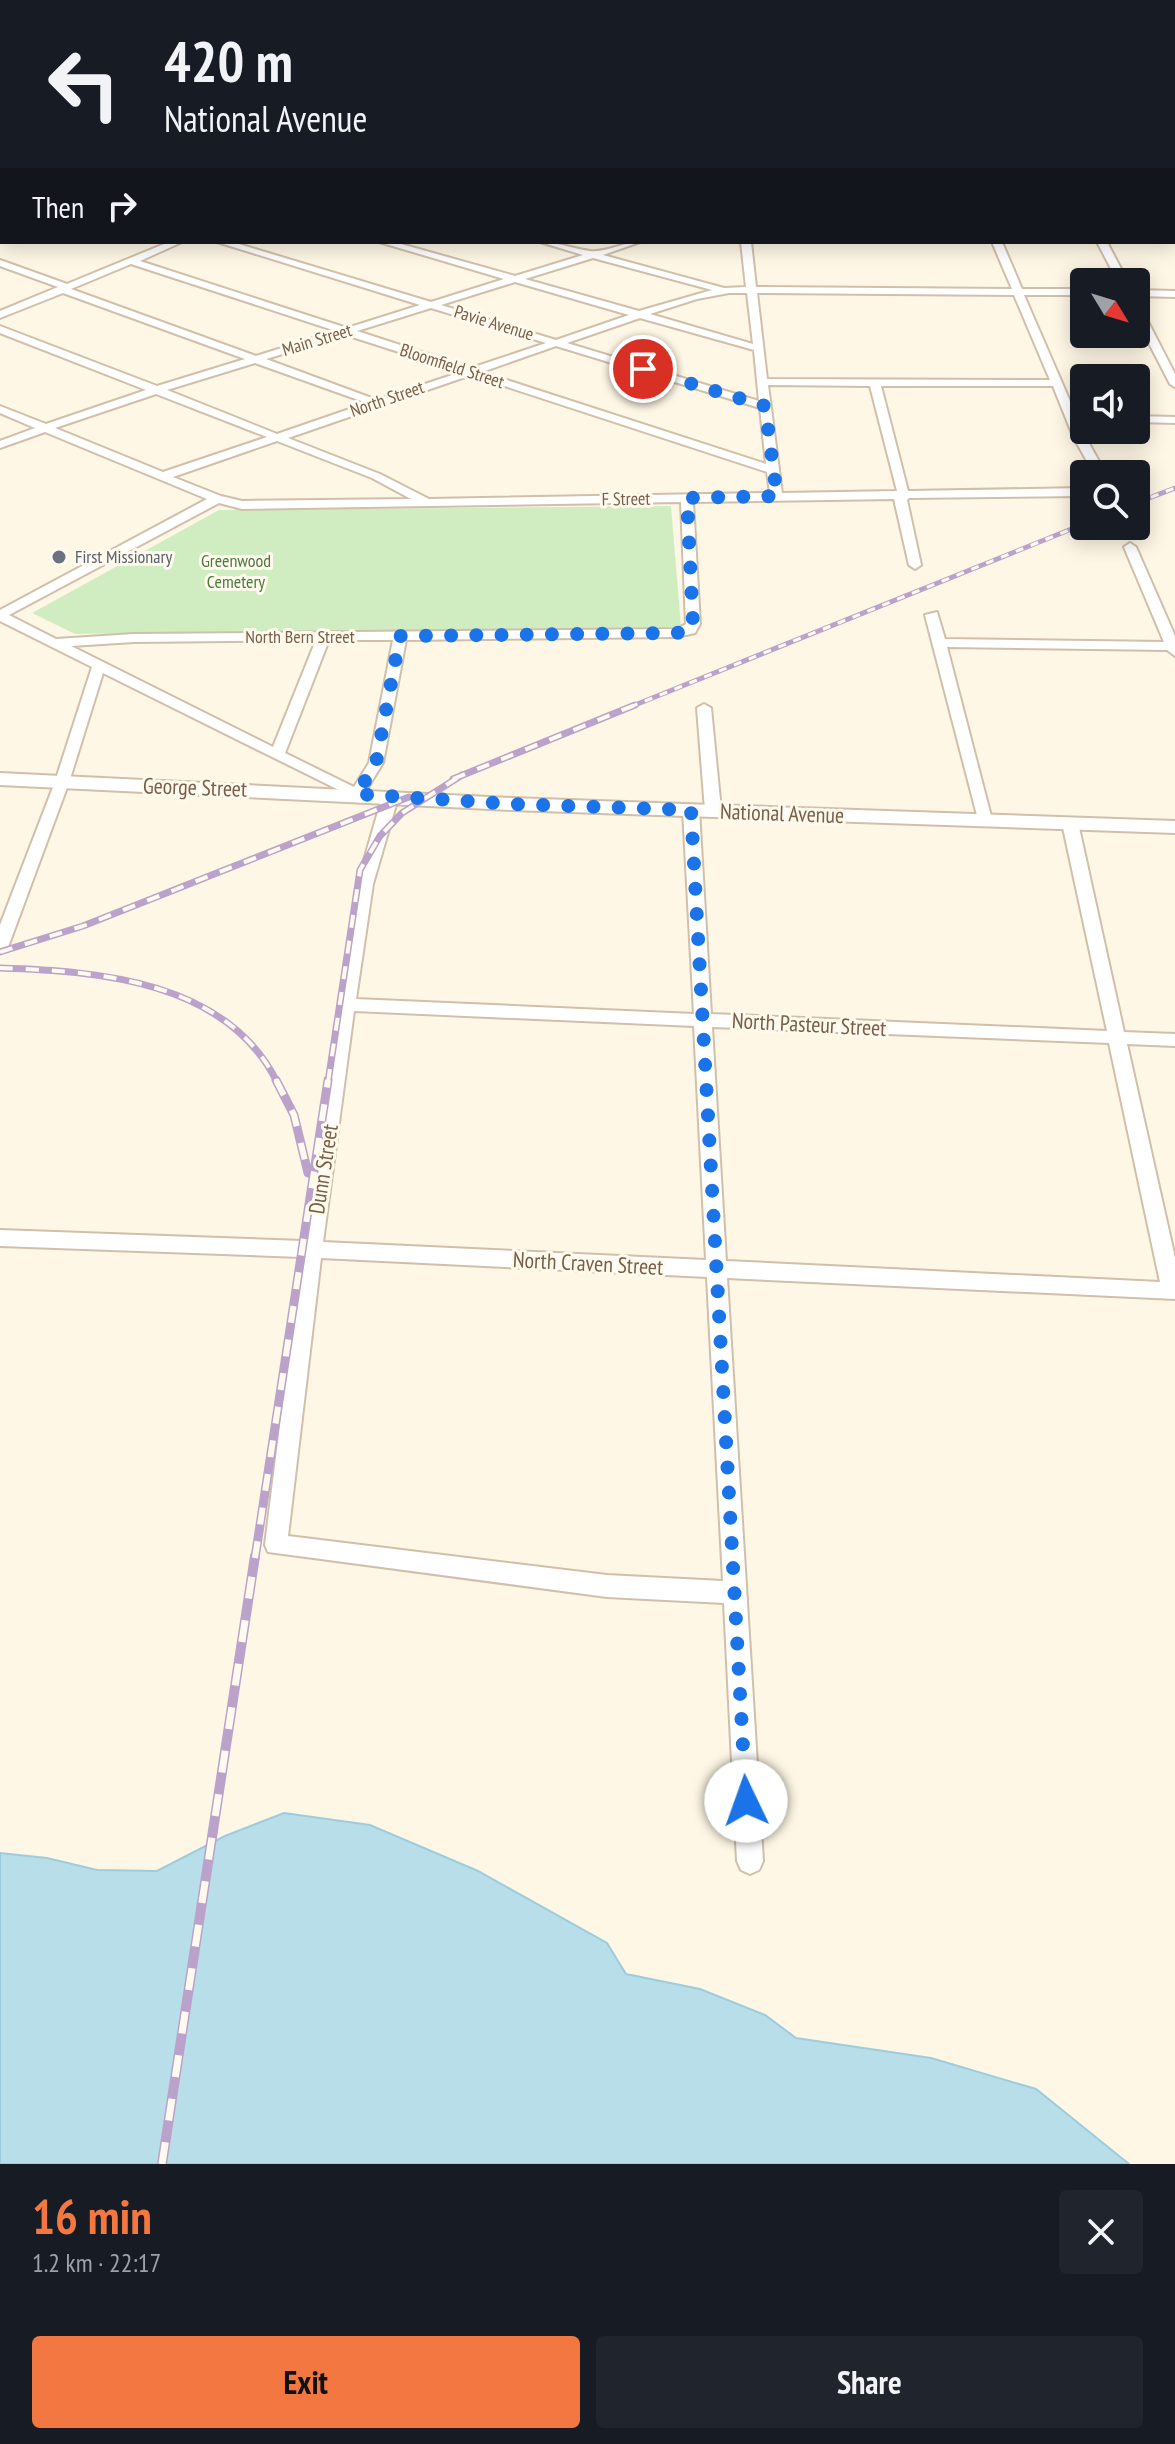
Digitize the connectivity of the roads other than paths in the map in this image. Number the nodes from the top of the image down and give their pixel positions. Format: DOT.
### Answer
graph roads {
  1 [pos="152,244"];
  2 [pos="171,244"];
  3 [pos="229,244"];
  4 [pos="391,244"];
  5 [pos="553,244"];
  6 [pos="628,244"];
  7 [pos="746,244"];
  8 [pos="998,244"];
  9 [pos="1103,244"];
  10 [pos="163,247"];
  11 [pos="594,254"];
  12 [pos="131,261"];
  13 [pos="0,263"];
  14 [pos="1116,268"];
  15 [pos="515,278"];
  16 [pos="64,288"];
  17 [pos="725,290"];
  18 [pos="752,290"];
  19 [pos="1018,291"];
  20 [pos="1070,292"];
  21 [pos="1150,293"];
  22 [pos="1175,294"];
  23 [pos="431,305"];
  24 [pos="0,315"];
  25 [pos="641,315"];
  26 [pos="0,329"];
  27 [pos="345,331"];
  28 [pos="1150,335"];
  29 [pos="559,343"];
  30 [pos="757,348"];
  31 [pos="1162,358"];
  32 [pos="1175,358"];
  33 [pos="253,360"];
  34 [pos="468,372"];
  35 [pos="762,382"];
  36 [pos="875,383"];
  37 [pos="1057,383"];
  38 [pos="1175,384"];
  39 [pos="153,391"];
  40 [pos="376,403"];
  41 [pos="1070,404"];
  42 [pos="765,406"];
  43 [pos="0,409"];
  44 [pos="1150,419"];
  45 [pos="1175,420"];
  46 [pos="42,427"];
  47 [pos="275,437"];
  48 [pos="0,445"];
  49 [pos="773,470"];
  50 [pos="163,476"];
  51 [pos="1070,492"];
  52 [pos="776,497"];
  53 [pos="902,497"];
  54 [pos="687,498"];
  55 [pos="217,499"];
  56 [pos="428,503"];
  57 [pos="1130,547"];
  58 [pos="915,565"];
  59 [pos="932,615"];
  60 [pos="0,616"];
  61 [pos="324,636"];
  62 [pos="400,636"];
  63 [pos="55,643"];
  64 [pos="940,643"];
  65 [pos="1174,649"];
  66 [pos="99,665"];
  67 [pos="704,708"];
  68 [pos="278,753"];
  69 [pos="0,779"];
  70 [pos="62,782"];
  71 [pos="357,794"];
  72 [pos="390,798"];
  73 [pos="691,810"];
  74 [pos="713,810"];
  75 [pos="984,820"];
  76 [pos="1070,823"];
  77 [pos="1175,827"];
  78 [pos="0,947"];
  79 [pos="347,1005"];
  80 [pos="703,1019"];
  81 [pos="1116,1037"];
  82 [pos="1175,1040"];
  83 [pos="0,1238"];
  84 [pos="312,1250"];
  85 [pos="717,1269"];
  86 [pos="1174,1290"];
  87 [pos="735,1593"];
  88 [pos="750,1861"];
  1 -- 10 [label="street"];
  2 -- 10 [label="street"];
  3 -- 23 [label="street, Pavie Avenue"];
  4 -- 15 [label="street"];
  5 -- 11 [label="street"];
  6 -- 11 [label="street, Main Street"];
  7 -- 18 [label="street"];
  8 -- 19 [label="street"];
  9 -- 14 [label="street"];
  10 -- 12 [label="street"];
  11 -- 15 [label="street, Main Street"];
  11 -- 17 [label="street"];
  12 -- 16 [label="street"];
  12 -- 27 [label="street, Bloomfield Street"];
  13 -- 16 [label="street"];
  15 -- 23 [label="street, Main Street"];
  15 -- 25 [label="street"];
  16 -- 24 [label="street"];
  16 -- 33 [label="street"];
  17 -- 18 [label="street, North Street"];
  17 -- 25 [label="street, North Street"];
  18 -- 19 [label="street, North Street"];
  18 -- 30 [label="street"];
  19 -- 20 [label="street, North Street"];
  19 -- 37 [label="street"];
  21 -- 22 [label="street"];
  23 -- 27 [label="street, Main Street"];
  23 -- 29 [label="street, Pavie Avenue"];
  25 -- 29 [label="street, North Street"];
  25 -- 30 [label="street"];
  26 -- 39 [label="street"];
  27 -- 33 [label="street, Main Street"];
  27 -- 34 [label="street, Bloomfield Street"];
  28 -- 31 [label="street"];
  29 -- 34 [label="street, North Street"];
  29 -- 42 [label="street, Pavie Avenue"];
  30 -- 35 [label="street"];
  31 -- 32 [label="street"];
  31 -- 38 [label="street"];
  33 -- 39 [label="street, Main Street"];
  33 -- 40 [label="street"];
  34 -- 40 [label="street, North Street"];
  34 -- 49 [label="street, Bloomfield Street"];
  35 -- 36 [label="street"];
  35 -- 42 [label="street"];
  36 -- 37 [label="street"];
  36 -- 53 [label="street"];
  37 -- 41 [label="street"];
  39 -- 46 [label="street, Main Street"];
  39 -- 47 [label="street"];
  40 -- 47 [label="street, North Street"];
  42 -- 49 [label="street"];
  43 -- 46 [label="street, F Street"];
  44 -- 45 [label="street"];
  46 -- 48 [label="street, Main Street"];
  46 -- 50 [label="street, F Street"];
  47 -- 50 [label="street, North Street"];
  47 -- 56 [label="street"];
  49 -- 52 [label="street"];
  50 -- 55 [label="street, F Street"];
  51 -- 53 [label="street, F Street"];
  52 -- 53 [label="street, F Street"];
  52 -- 54 [label="street, F Street"];
  53 -- 58 [label="street"];
  54 -- 56 [label="street, F Street"];
  54 -- 62 [label="street, North Bern Street"];
  55 -- 56 [label="street, F Street"];
  55 -- 60 [label="street"];
  57 -- 65 [label="street"];
  59 -- 64 [label="street"];
  60 -- 63 [label="street"];
  61 -- 62 [label="street, North Bern Street"];
  61 -- 63 [label="street, North Bern Street"];
  61 -- 68 [label="street"];
  62 -- 71 [label="street"];
  63 -- 66 [label="street"];
  64 -- 65 [label="street"];
  64 -- 75 [label="street"];
  66 -- 68 [label="street"];
  66 -- 70 [label="street"];
  67 -- 74 [label="street"];
  68 -- 71 [label="street"];
  69 -- 70 [label="street, George Street"];
  70 -- 71 [label="street, George Street"];
  70 -- 78 [label="street"];
  71 -- 72 [label="street, George Street"];
  72 -- 73 [label="street, National Avenue"];
  72 -- 79 [label="street, Dunn Street"];
  73 -- 74 [label="street, National Avenue"];
  73 -- 80 [label="street"];
  74 -- 75 [label="street, National Avenue"];
  75 -- 76 [label="street, National Avenue"];
  76 -- 77 [label="street, National Avenue"];
  76 -- 81 [label="street"];
  79 -- 80 [label="street, North Pasteur Street"];
  79 -- 84 [label="street, Dunn Street"];
  80 -- 81 [label="street, North Pasteur Street"];
  80 -- 85 [label="street"];
  81 -- 82 [label="street, North Pasteur Street"];
  81 -- 86 [label="street"];
  83 -- 84 [label="street, North Craven Street"];
  84 -- 85 [label="street, North Craven Street"];
  84 -- 87 [label="street, Dunn Street"];
  85 -- 86 [label="street, North Craven Street"];
  85 -- 87 [label="street"];
  87 -- 88 [label="street"];
}
